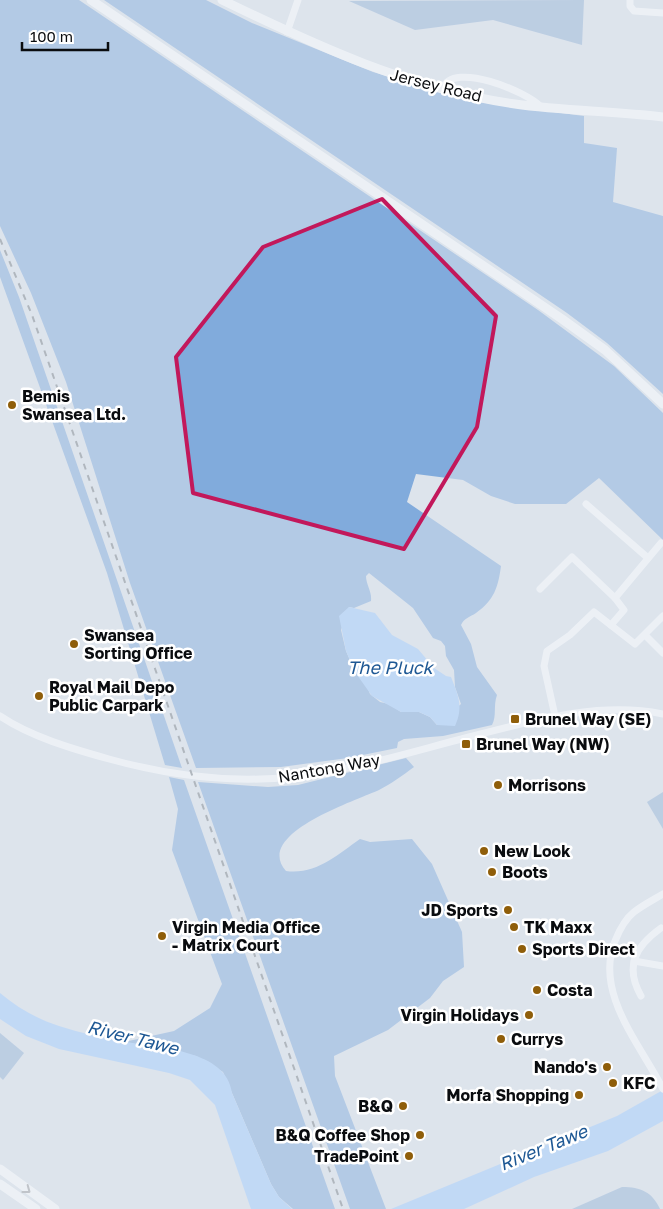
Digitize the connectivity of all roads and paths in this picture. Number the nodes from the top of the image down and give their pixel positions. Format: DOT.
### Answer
graph roads {
  1 [pos="91,0"];
  2 [pos="222,0"];
  3 [pos="298,0"];
  4 [pos="630,0"];
  5 [pos="663,13"];
  6 [pos="287,32"];
  7 [pos="443,88"];
  8 [pos="540,107"];
  9 [pos="663,117"];
  10 [pos="663,404"];
  11 [pos="586,504"];
  12 [pos="661,543"];
  13 [pos="648,558"];
  14 [pos="540,589"];
  15 [pos="615,598"];
  16 [pos="663,616"];
  17 [pos="611,625"];
  18 [pos="645,636"];
  19 [pos="663,652"];
  20 [pos="663,714"];
  21 [pos="0,716"];
  22 [pos="554,716"];
  23 [pos="663,894"];
  24 [pos="661,928"];
  25 [pos="634,961"];
  26 [pos="663,966"];
  27 [pos="641,996"];
  28 [pos="663,1089"];
  29 [pos="0,1169"];
  30 [pos="0,1184"];
  31 [pos="36,1209"];
  32 [pos="55,1209"];
  1 -- 10 [label="main road"];
  2 -- 6 [label="main road, Jersey Road"];
  3 -- 6 [label="street"];
  4 -- 5 [label="street"];
  6 -- 7 [label="main road, Jersey Road"];
  7 -- 8 [label="main road, Jersey Road"];
  7 -- 8 [label="street"];
  8 -- 9 [label="main road, Jersey Road"];
  11 -- 13 [label="street"];
  12 -- 13 [label="street"];
  13 -- 15 [label="street"];
  14 -- 15 [label="street"];
  15 -- 17 [label="street"];
  16 -- 18 [label="street"];
  17 -- 18 [label="street"];
  17 -- 22 [label="street"];
  18 -- 19 [label="street"];
  20 -- 22 [label="street, Nantong Way"];
  21 -- 22 [label="street, Nantong Way"];
  23 -- 28 [label="street"];
  24 -- 25 [label="street"];
  25 -- 26 [label="street"];
  25 -- 27 [label="street"];
  29 -- 32 [label="main road, one-way"];
  30 -- 31 [label="main road"];
}
